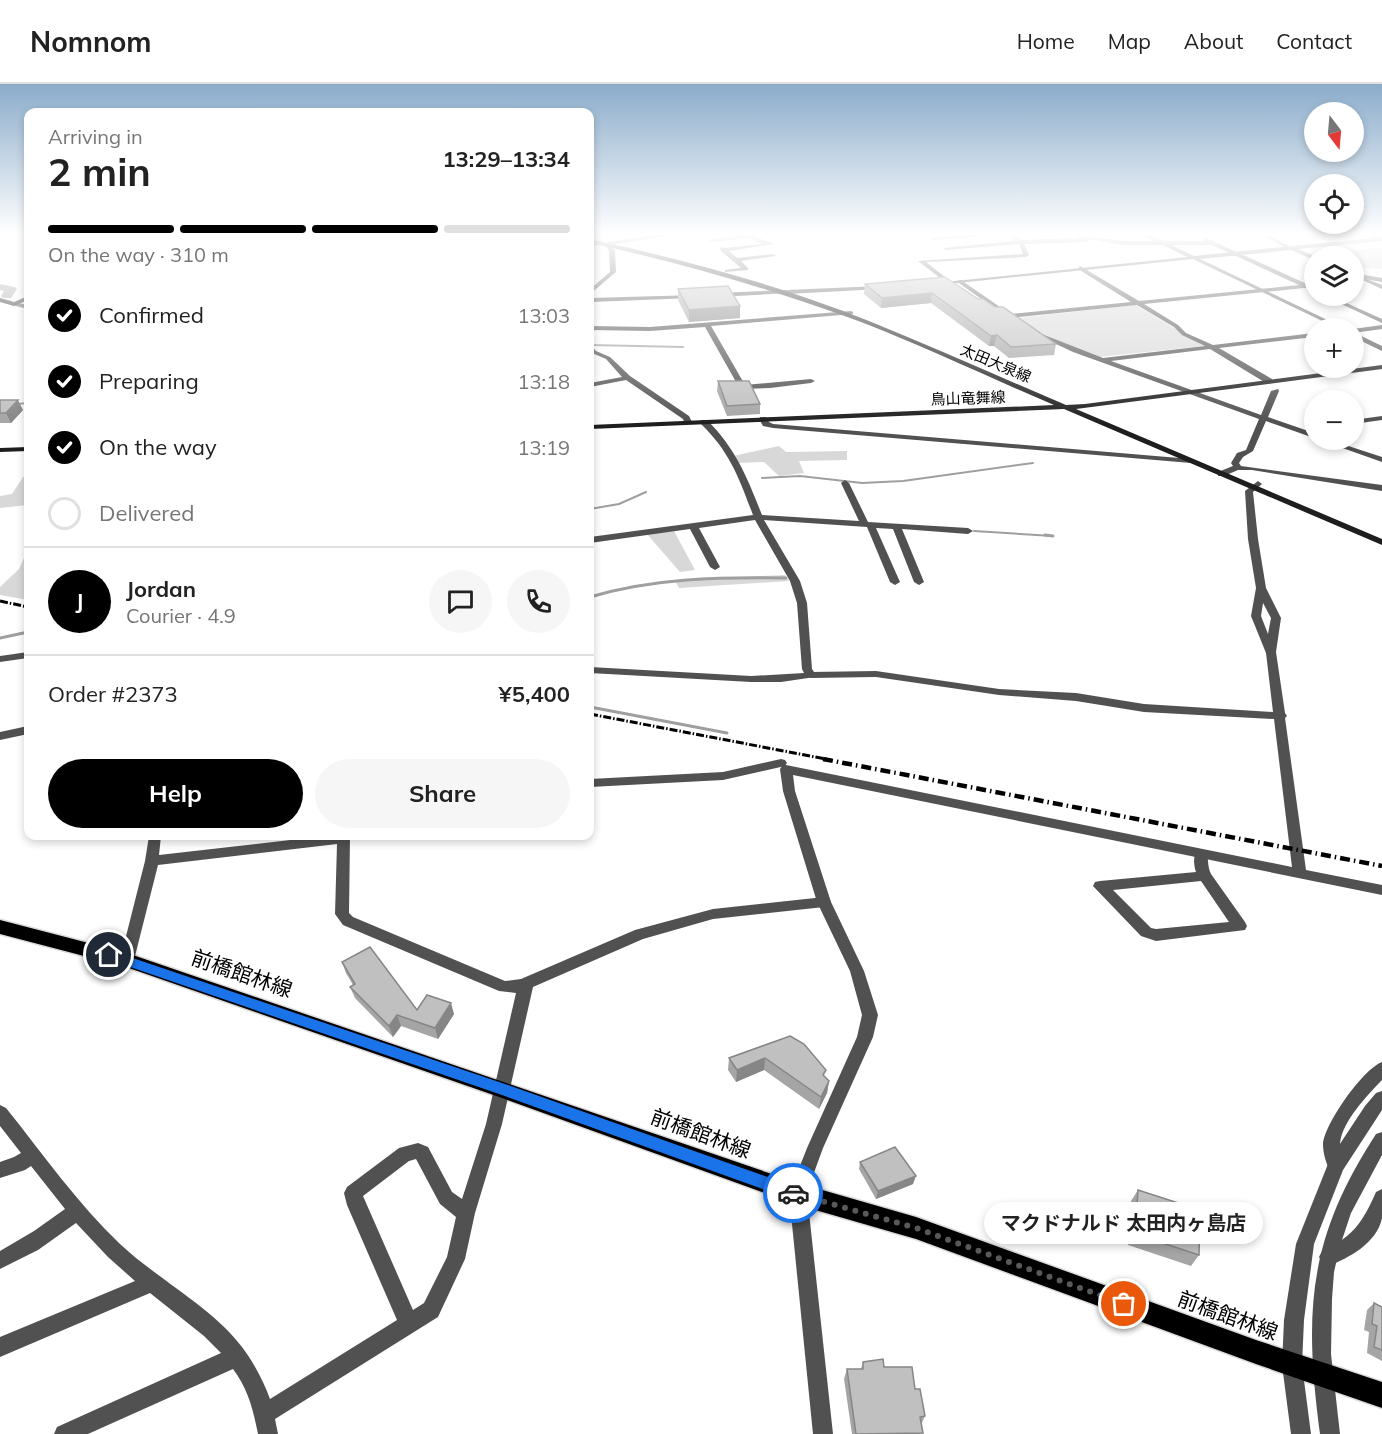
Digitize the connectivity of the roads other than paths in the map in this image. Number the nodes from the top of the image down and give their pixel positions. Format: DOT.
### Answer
graph roads {
  1 [pos="639,298"];
  2 [pos="804,298"];
  3 [pos="811,298"];
  4 [pos="983,298"];
  5 [pos="1128,298"];
  6 [pos="1190,298"];
  7 [pos="1277,298"];
  8 [pos="0,300"];
  9 [pos="24,300"];
  10 [pos="594,300"];
  11 [pos="14,304"];
  12 [pos="1138,304"];
  13 [pos="24,306"];
  14 [pos="1349,306"];
  15 [pos="1382,312"];
  16 [pos="848,313"];
  17 [pos="1366,314"];
  18 [pos="1009,316"];
  19 [pos="1320,318"];
  20 [pos="1382,321"];
  21 [pos="707,325"];
  22 [pos="1024,326"];
  23 [pos="1382,327"];
  24 [pos="594,328"];
  25 [pos="1364,330"];
  26 [pos="1033,331"];
  27 [pos="1304,336"];
  28 [pos="1364,338"];
  29 [pos="1210,347"];
  30 [pos="1382,349"];
  31 [pos="594,352"];
  32 [pos="1101,360"];
  33 [pos="1382,367"];
  34 [pos="627,378"];
  35 [pos="812,381"];
  36 [pos="1269,381"];
  37 [pos="594,384"];
  38 [pos="1275,391"];
  39 [pos="1191,392"];
  40 [pos="1065,407"];
  41 [pos="1075,407"];
  42 [pos="1382,417"];
  43 [pos="1264,418"];
  44 [pos="763,419"];
  45 [pos="1364,420"];
  46 [pos="688,422"];
  47 [pos="704,422"];
  48 [pos="594,427"];
  49 [pos="1304,429"];
  50 [pos="1298,430"];
  51 [pos="1304,432"];
  52 [pos="24,448"];
  53 [pos="0,450"];
  54 [pos="1353,450"];
  55 [pos="1382,460"];
  56 [pos="1191,461"];
  57 [pos="1239,468"];
  58 [pos="1224,473"];
  59 [pos="845,483"];
  60 [pos="1255,485"];
  61 [pos="1382,488"];
  62 [pos="758,517"];
  63 [pos="868,524"];
  64 [pos="693,526"];
  65 [pos="896,526"];
  66 [pos="968,531"];
  67 [pos="1382,536"];
  68 [pos="594,539"];
  69 [pos="1382,542"];
  70 [pos="715,567"];
  71 [pos="895,582"];
  72 [pos="919,582"];
  73 [pos="1261,588"];
  74 [pos="1271,653"];
  75 [pos="24,655"];
  76 [pos="3,658"];
  77 [pos="594,671"];
  78 [pos="0,672"];
  79 [pos="811,675"];
  80 [pos="1281,716"];
  81 [pos="24,731"];
  82 [pos="0,736"];
  83 [pos="781,763"];
  84 [pos="594,783"];
  85 [pos="154,840"];
  86 [pos="320,840"];
  87 [pos="344,840"];
  88 [pos="1201,855"];
  89 [pos="152,861"];
  90 [pos="1300,874"];
  91 [pos="1205,876"];
  92 [pos="1382,890"];
  93 [pos="824,902"];
  94 [pos="0,927"];
  95 [pos="127,960"];
  96 [pos="526,983"];
  97 [pos="1382,1069"];
  98 [pos="502,1089"];
  99 [pos="1382,1098"];
  100 [pos="0,1113"];
  101 [pos="1382,1140"];
  102 [pos="33,1154"];
  103 [pos="1336,1165"];
  104 [pos="0,1170"];
  105 [pos="798,1194"];
  106 [pos="1382,1198"];
  107 [pos="78,1210"];
  108 [pos="466,1213"];
  109 [pos="1328,1257"];
  110 [pos="0,1260"];
  111 [pos="151,1281"];
  112 [pos="409,1324"];
  113 [pos="0,1347"];
  114 [pos="236,1354"];
  115 [pos="1292,1365"];
  116 [pos="1322,1375"];
  117 [pos="1382,1395"];
  118 [pos="266,1413"];
  119 [pos="64,1434"];
  120 [pos="268,1434"];
  121 [pos="823,1434"];
  122 [pos="1301,1434"];
  123 [pos="1330,1434"];
  1 -- 10 [label="street"];
  2 -- 16 [label="main road, 太田大泉線"];
  3 -- 16 [label="main road, 太田大泉線"];
  4 -- 18 [label="street"];
  5 -- 12 [label="street"];
  6 -- 12 [label="street"];
  7 -- 19 [label="street"];
  8 -- 11 [label="main road"];
  9 -- 11 [label="main road"];
  11 -- 13 [label="street"];
  12 -- 18 [label="street"];
  12 -- 29 [label="street"];
  14 -- 17 [label="street"];
  15 -- 17 [label="street"];
  16 -- 21 [label="street"];
  16 -- 40 [label="main road, 太田大泉線"];
  16 -- 41 [label="main road, 太田大泉線"];
  17 -- 20 [label="street"];
  18 -- 22 [label="street"];
  21 -- 24 [label="street"];
  21 -- 35 [label="street"];
  23 -- 25 [label="street"];
  26 -- 32 [label="street"];
  27 -- 29 [label="street"];
  28 -- 30 [label="street"];
  29 -- 32 [label="street"];
  29 -- 36 [label="street"];
  31 -- 34 [label="street"];
  32 -- 39 [label="street"];
  33 -- 36 [label="main road, 鳥山竜舞線"];
  34 -- 37 [label="street"];
  34 -- 46 [label="street"];
  36 -- 39 [label="main road, 鳥山竜舞線"];
  38 -- 43 [label="street"];
  39 -- 41 [label="main road, 鳥山竜舞線"];
  39 -- 43 [label="street"];
  40 -- 41 [label="main road, 鳥山竜舞線"];
  40 -- 44 [label="main road, 鳥山竜舞線"];
  40 -- 56 [label="main road, 太田大泉線"];
  41 -- 58 [label="main road, 太田大泉線"];
  42 -- 45 [label="street"];
  43 -- 50 [label="street"];
  43 -- 57 [label="street"];
  44 -- 47 [label="main road, 鳥山竜舞線"];
  44 -- 56 [label="street"];
  46 -- 47 [label="main road, 鳥山竜舞線"];
  46 -- 48 [label="main road, 鳥山竜舞線"];
  47 -- 62 [label="street"];
  49 -- 50 [label="street"];
  50 -- 51 [label="street"];
  52 -- 53 [label="main road"];
  54 -- 55 [label="street"];
  56 -- 58 [label="main road, 太田大泉線"];
  57 -- 58 [label="street"];
  57 -- 61 [label="street"];
  58 -- 60 [label="main road, 太田大泉線"];
  59 -- 63 [label="street"];
  60 -- 67 [label="main road, 太田大泉線"];
  60 -- 69 [label="main road, 太田大泉線"];
  60 -- 73 [label="street"];
  62 -- 63 [label="street"];
  62 -- 64 [label="street"];
  62 -- 79 [label="street"];
  63 -- 65 [label="street"];
  63 -- 71 [label="street"];
  64 -- 68 [label="street"];
  64 -- 70 [label="street"];
  65 -- 66 [label="street"];
  65 -- 72 [label="street"];
  73 -- 74 [label="street"];
  73 -- 74 [label="street"];
  74 -- 80 [label="street"];
  75 -- 76 [label="street"];
  76 -- 78 [label="street"];
  77 -- 79 [label="street"];
  79 -- 80 [label="street"];
  80 -- 90 [label="street"];
  81 -- 82 [label="street"];
  83 -- 84 [label="street"];
  85 -- 89 [label="street"];
  86 -- 89 [label="street"];
  87 -- 96 [label="street"];
  88 -- 90 [label="street"];
  88 -- 91 [label="street"];
  88 -- 93 [label="street"];
  89 -- 95 [label="street"];
  90 -- 92 [label="street"];
  91 -- 91 [label="street"];
  93 -- 96 [label="street"];
  93 -- 105 [label="street"];
  94 -- 95 [label="main road, 前橋館林線"];
  95 -- 98 [label="main road, 前橋館林線"];
  96 -- 98 [label="street"];
  97 -- 103 [label="street"];
  98 -- 105 [label="main road, 前橋館林線"];
  98 -- 108 [label="street"];
  99 -- 103 [label="street"];
  100 -- 102 [label="street"];
  101 -- 109 [label="street"];
  102 -- 104 [label="street"];
  102 -- 107 [label="street"];
  103 -- 115 [label="street"];
  105 -- 115 [label="main road, 前橋館林線"];
  105 -- 121 [label="street"];
  106 -- 109 [label="street"];
  107 -- 110 [label="street"];
  107 -- 111 [label="street"];
  108 -- 112 [label="street"];
  108 -- 112 [label="street"];
  109 -- 116 [label="street"];
  111 -- 113 [label="street"];
  111 -- 114 [label="street"];
  112 -- 118 [label="street"];
  114 -- 118 [label="street"];
  114 -- 119 [label="street"];
  115 -- 116 [label="main road, 前橋館林線"];
  115 -- 122 [label="street"];
  116 -- 117 [label="main road, 前橋館林線"];
  116 -- 123 [label="street"];
  118 -- 120 [label="street"];
}
